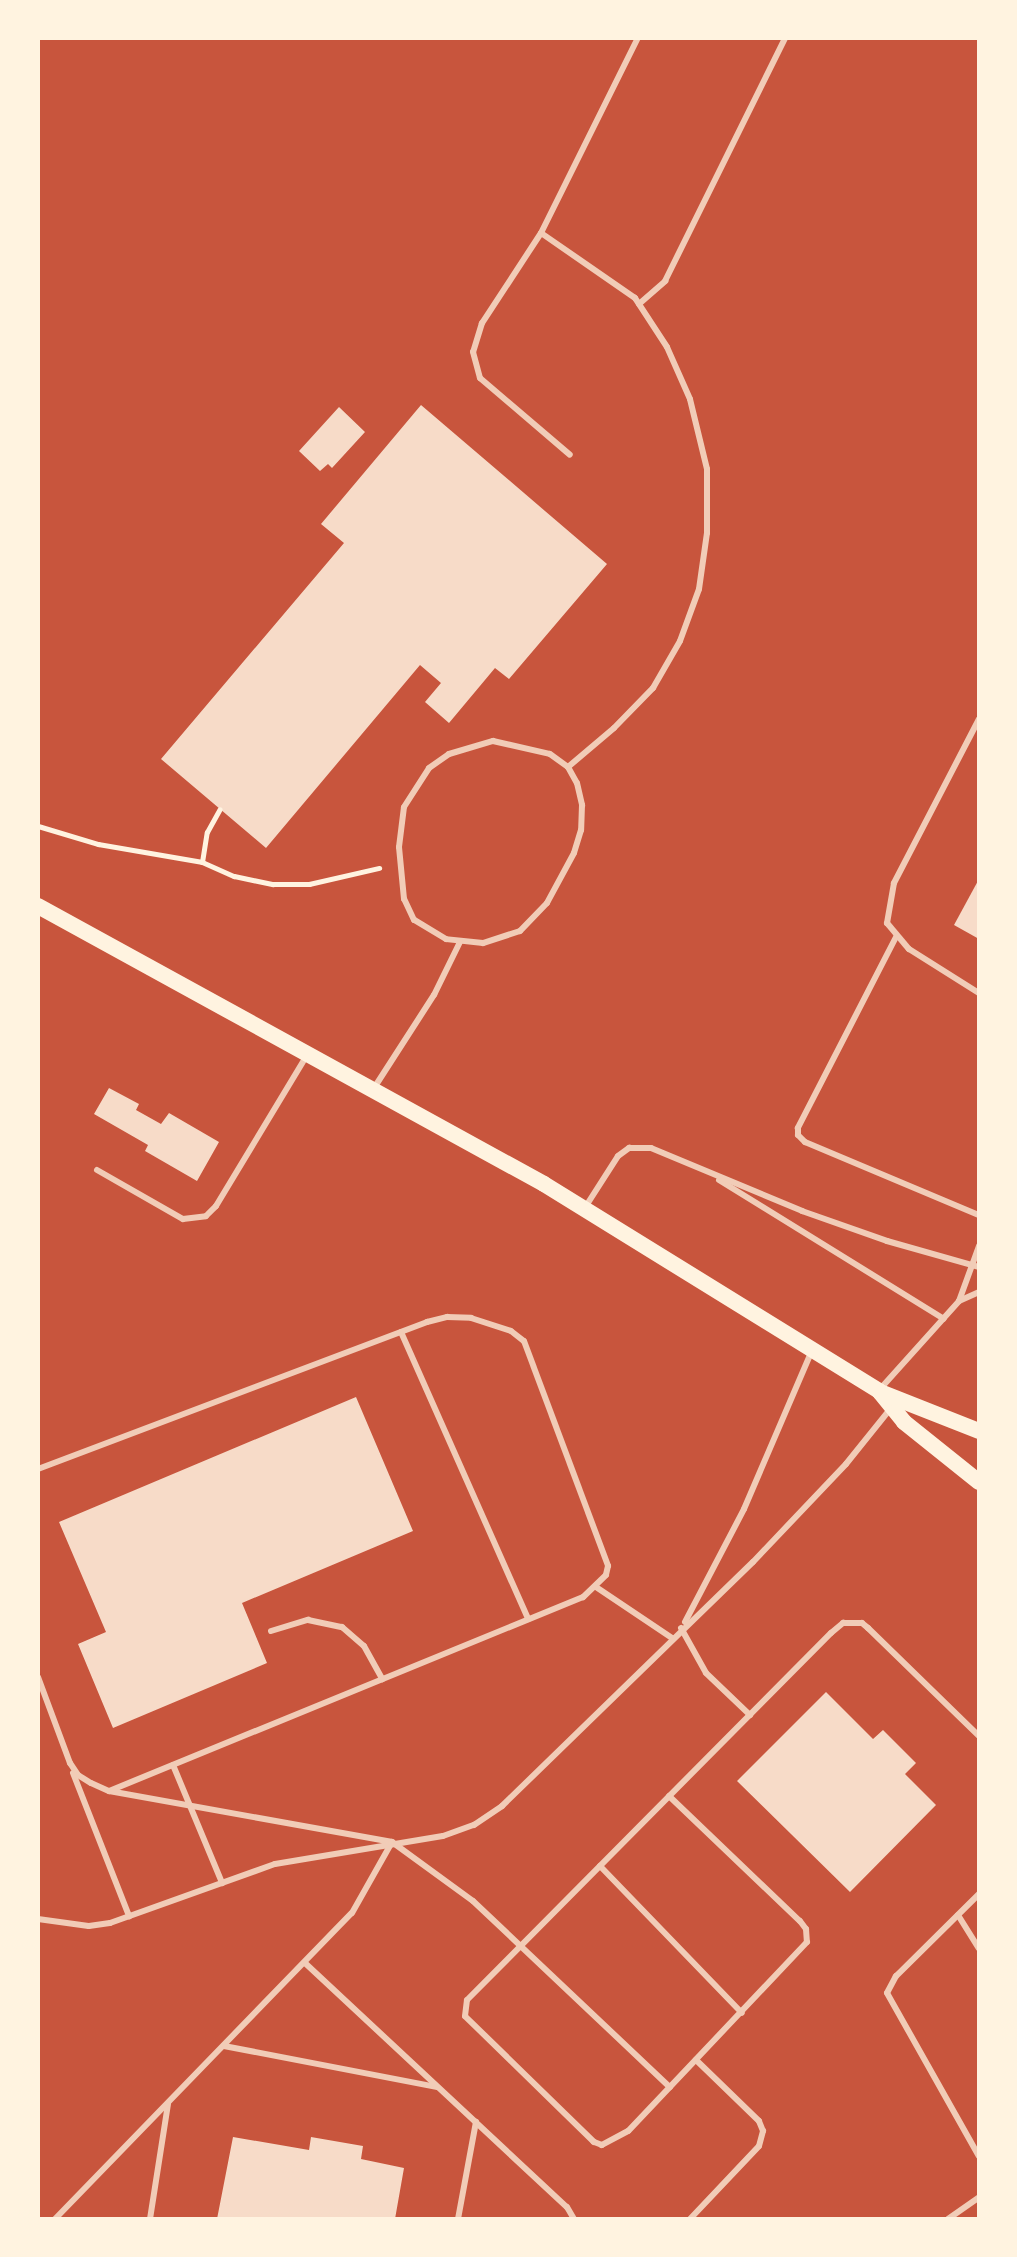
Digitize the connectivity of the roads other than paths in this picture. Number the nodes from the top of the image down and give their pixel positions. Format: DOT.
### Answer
graph roads {
  1 [pos="638,38"];
  2 [pos="785,38"];
  3 [pos="541,233"];
  4 [pos="639,304"];
  5 [pos="570,455"];
  6 [pos="979,719"];
  7 [pos="568,767"];
  8 [pos="38,906"];
  9 [pos="896,937"];
  10 [pos="460,942"];
  11 [pos="979,993"];
  12 [pos="308,1053"];
  13 [pos="374,1088"];
  14 [pos="97,1170"];
  15 [pos="701,1170"];
  16 [pos="584,1209"];
  17 [pos="979,1215"];
  18 [pos="979,1246"];
  19 [pos="976,1266"];
  20 [pos="979,1292"];
  21 [pos="959,1301"];
  22 [pos="944,1319"];
  23 [pos="401,1332"];
  24 [pos="812,1350"];
  25 [pos="879,1391"];
  26 [pos="895,1404"];
  27 [pos="979,1431"];
  28 [pos="38,1469"];
  29 [pos="979,1482"];
  30 [pos="596,1587"];
  31 [pos="528,1619"];
  32 [pos="681,1628"];
  33 [pos="271,1631"];
  34 [pos="672,1638"];
  35 [pos="38,1677"];
  36 [pos="382,1679"];
  37 [pos="750,1715"];
  38 [pos="979,1736"];
  39 [pos="62,1744"];
  40 [pos="173,1765"];
  41 [pos="109,1791"];
  42 [pos="669,1796"];
  43 [pos="190,1806"];
  44 [pos="392,1842"];
  45 [pos="600,1866"];
  46 [pos="222,1883"];
  47 [pos="979,1894"];
  48 [pos="958,1915"];
  49 [pos="129,1916"];
  50 [pos="38,1919"];
  51 [pos="521,1946"];
  52 [pos="979,1948"];
  53 [pos="305,1963"];
  54 [pos="742,2013"];
  55 [pos="224,2046"];
  56 [pos="696,2060"];
  57 [pos="438,2087"];
  58 [pos="670,2087"];
  59 [pos="168,2104"];
  60 [pos="476,2122"];
  61 [pos="979,2156"];
  62 [pos="979,2197"];
  63 [pos="55,2219"];
  64 [pos="150,2219"];
  65 [pos="458,2219"];
  66 [pos="574,2219"];
  67 [pos="690,2219"];
  68 [pos="948,2219"];
  1 -- 3 [label="lane"];
  2 -- 4 [label="lane"];
  3 -- 4 [label="lane"];
  3 -- 5 [label="lane"];
  4 -- 7 [label="lane"];
  6 -- 9 [label="lane"];
  7 -- 10 [label="lane"];
  7 -- 10 [label="lane"];
  8 -- 12 [label="main road"];
  9 -- 11 [label="lane"];
  9 -- 17 [label="lane"];
  10 -- 13 [label="lane"];
  12 -- 13 [label="main road"];
  12 -- 14 [label="lane"];
  13 -- 16 [label="main road"];
  15 -- 16 [label="lane"];
  15 -- 19 [label="lane"];
  15 -- 22 [label="lane"];
  16 -- 24 [label="main road"];
  18 -- 19 [label="lane"];
  19 -- 21 [label="lane"];
  20 -- 21 [label="lane"];
  21 -- 22 [label="lane"];
  22 -- 25 [label="lane"];
  23 -- 28 [label="lane"];
  23 -- 30 [label="lane"];
  23 -- 31 [label="lane"];
  24 -- 25 [label="main road"];
  24 -- 32 [label="lane"];
  25 -- 26 [label="main road"];
  26 -- 27 [label="main road"];
  26 -- 29 [label="main road"];
  26 -- 32 [label="lane"];
  30 -- 31 [label="lane"];
  30 -- 34 [label="lane"];
  31 -- 36 [label="lane"];
  32 -- 34 [label="lane"];
  32 -- 37 [label="lane"];
  33 -- 36 [label="lane"];
  34 -- 44 [label="lane"];
  35 -- 39 [label="lane"];
  36 -- 40 [label="lane"];
  37 -- 38 [label="lane"];
  37 -- 42 [label="lane"];
  39 -- 41 [label="lane"];
  39 -- 49 [label="lane"];
  40 -- 41 [label="lane"];
  40 -- 43 [label="lane"];
  41 -- 43 [label="lane"];
  42 -- 45 [label="lane"];
  42 -- 54 [label="lane"];
  43 -- 44 [label="lane"];
  43 -- 46 [label="lane"];
  44 -- 46 [label="lane"];
  44 -- 51 [label="lane"];
  44 -- 53 [label="lane"];
  45 -- 51 [label="lane"];
  45 -- 54 [label="lane"];
  46 -- 49 [label="lane"];
  47 -- 48 [label="lane"];
  48 -- 52 [label="lane"];
  48 -- 61 [label="lane"];
  49 -- 50 [label="lane"];
  51 -- 58 [label="lane"];
  51 -- 58 [label="lane"];
  53 -- 55 [label="lane"];
  53 -- 57 [label="lane"];
  54 -- 56 [label="lane"];
  55 -- 57 [label="lane"];
  55 -- 59 [label="lane"];
  56 -- 58 [label="lane"];
  56 -- 67 [label="lane"];
  57 -- 60 [label="lane"];
  59 -- 63 [label="lane"];
  59 -- 64 [label="lane"];
  60 -- 65 [label="lane"];
  60 -- 66 [label="lane"];
  62 -- 68 [label="lane"];
}
